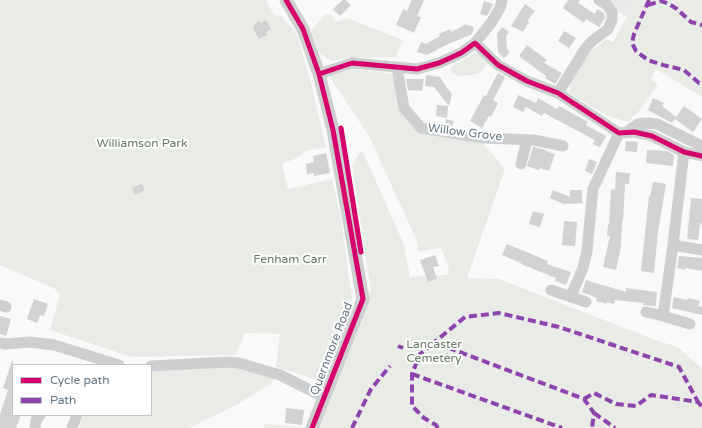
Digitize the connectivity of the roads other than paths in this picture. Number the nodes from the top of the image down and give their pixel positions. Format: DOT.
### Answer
graph roads {
  1 [pos="286,0"];
  2 [pos="502,0"];
  3 [pos="599,0"];
  4 [pos="475,43"];
  5 [pos="397,68"];
  6 [pos="318,74"];
  7 [pos="558,94"];
  8 [pos="623,133"];
  9 [pos="527,140"];
  10 [pos="563,146"];
  11 [pos="702,146"];
  12 [pos="684,152"];
  13 [pos="702,156"];
  14 [pos="521,164"];
  15 [pos="673,245"];
  16 [pos="702,250"];
  17 [pos="551,290"];
  18 [pos="571,296"];
  19 [pos="586,302"];
  20 [pos="646,312"];
  21 [pos="663,316"];
  22 [pos="690,324"];
  23 [pos="0,343"];
  24 [pos="105,363"];
  25 [pos="152,366"];
  26 [pos="324,397"];
  27 [pos="39,416"];
  28 [pos="77,416"];
  29 [pos="35,428"];
  30 [pos="72,428"];
  31 [pos="312,428"];
  1 -- 6 [label="street, Quernmore Road"];
  2 -- 4 [label="street"];
  3 -- 7 [label="street"];
  4 -- 5 [label="street"];
  4 -- 7 [label="street"];
  5 -- 6 [label="street"];
  5 -- 9 [label="street, Willow Grove"];
  6 -- 26 [label="street, Quernmore Road"];
  7 -- 8 [label="street"];
  8 -- 11 [label="street"];
  8 -- 12 [label="street"];
  8 -- 18 [label="street"];
  9 -- 10 [label="street, Willow Grove"];
  9 -- 14 [label="street"];
  12 -- 13 [label="street"];
  12 -- 15 [label="street"];
  15 -- 16 [label="street"];
  15 -- 21 [label="street"];
  17 -- 18 [label="street"];
  18 -- 19 [label="street"];
  20 -- 21 [label="street"];
  21 -- 22 [label="street"];
  23 -- 24 [label="street"];
  25 -- 26 [label="street"];
  26 -- 31 [label="street, Quernmore Road"];
  27 -- 29 [label="street"];
  28 -- 30 [label="street"];
}
